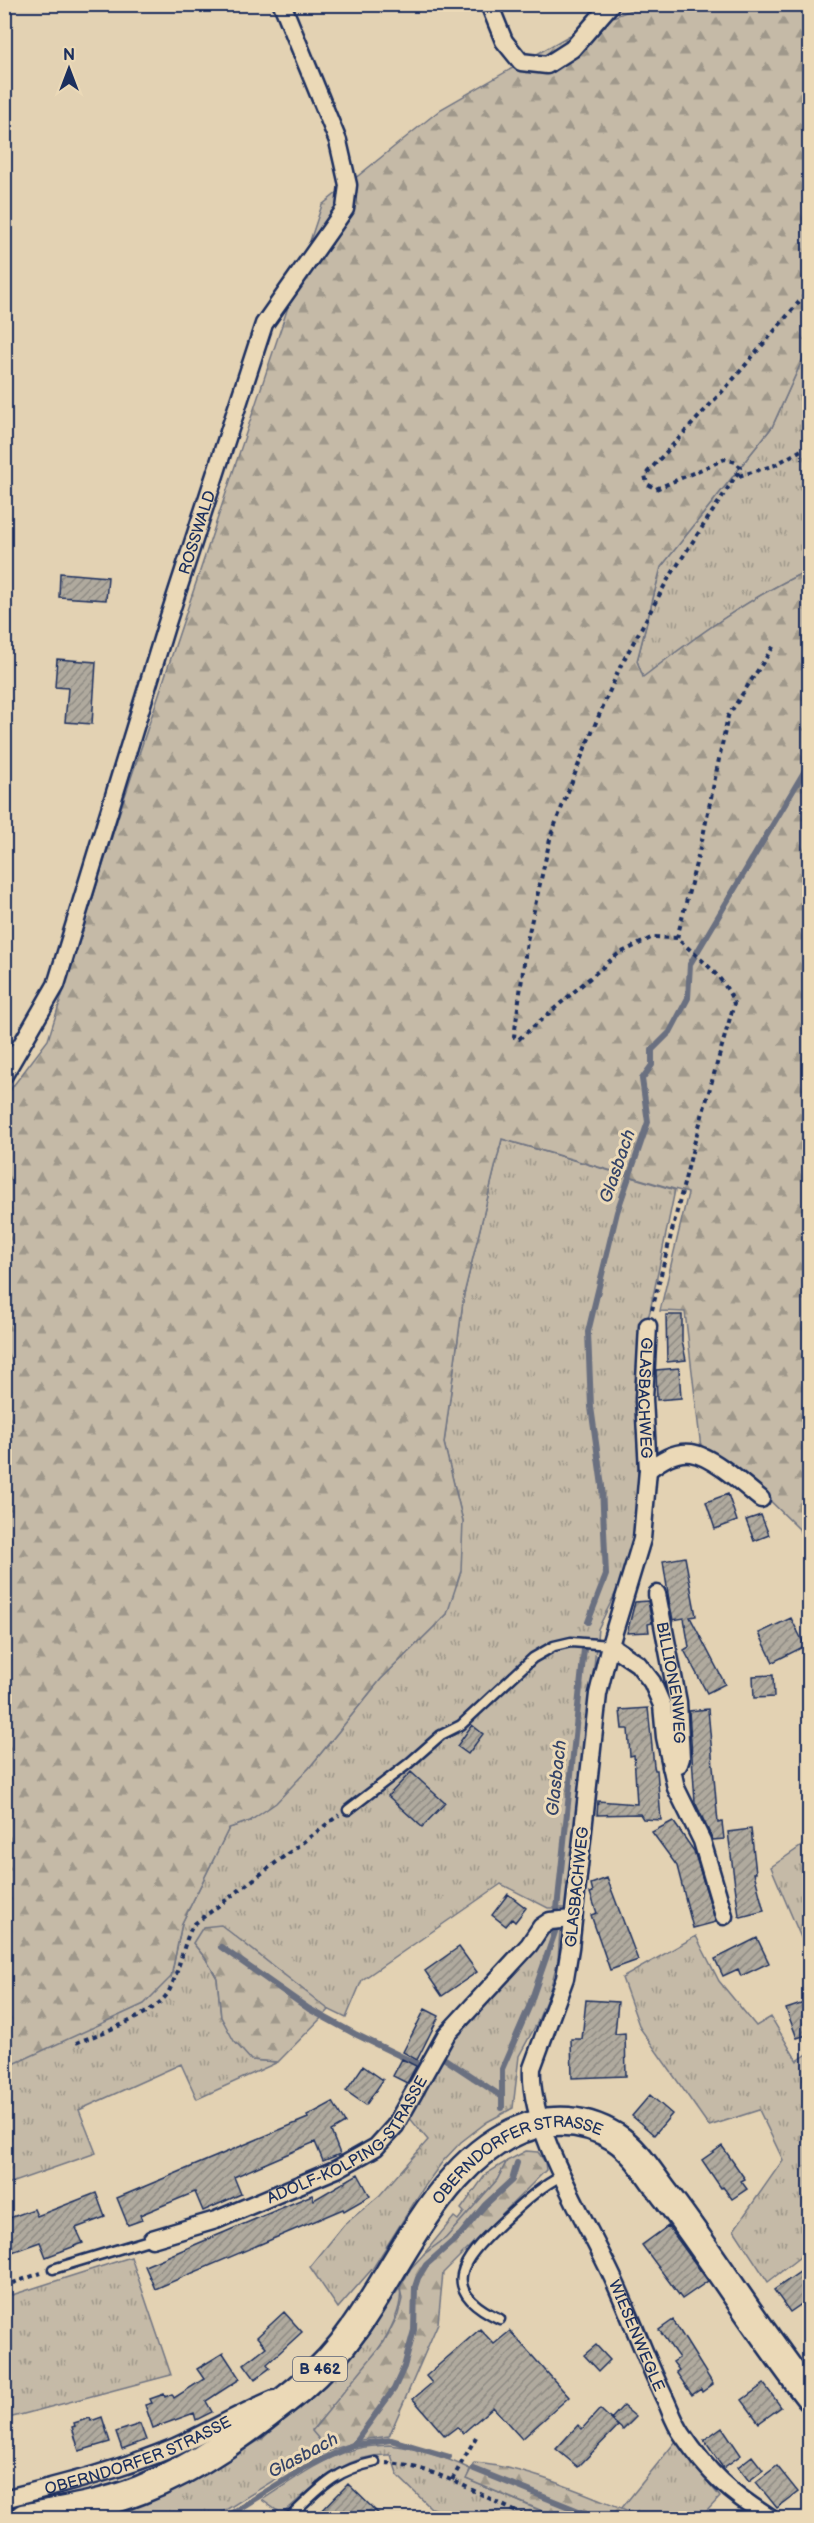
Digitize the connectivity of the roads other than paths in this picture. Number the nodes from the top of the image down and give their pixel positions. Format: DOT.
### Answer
graph roads {
  1 [pos="282,4"];
  2 [pos="489,4"];
  3 [pos="611,4"];
  4 [pos="4,1075"];
  5 [pos="648,1326"];
  6 [pos="648,1470"];
  7 [pos="761,1499"];
  8 [pos="657,1594"];
  9 [pos="610,1645"];
  10 [pos="671,1767"];
  11 [pos="348,1810"];
  12 [pos="724,1916"];
  13 [pos="573,1919"];
  14 [pos="542,2123"];
  15 [pos="562,2176"];
  16 [pos="152,2239"];
  17 [pos="53,2269"];
  18 [pos="500,2319"];
  19 [pos="300,2388"];
  20 [pos="810,2397"];
  21 [pos="375,2462"];
  22 [pos="4,2499"];
  23 [pos="24,2518"];
  24 [pos="289,2518"];
  25 [pos="770,2518"];
  1 -- 4 [label="street, ROSSWALD"];
  2 -- 3 [label="street"];
  5 -- 6 [label="street, GLASBACHWEG"];
  6 -- 7 [label="street, GLASBACHWEG"];
  6 -- 9 [label="street, GLASBACHWEG"];
  8 -- 10 [label="street, BILLIONENWEG"];
  9 -- 10 [label="street, BILLIONENWEG"];
  9 -- 11 [label="lane"];
  9 -- 13 [label="street, GLASBACHWEG"];
  10 -- 12 [label="street, BILLIONENWEG"];
  13 -- 14 [label="street, GLASBACHWEG"];
  13 -- 16 [label="street, ADOLF-KOLPING-STRASSE"];
  14 -- 15 [label="street, WIESENWEGLE"];
  14 -- 19 [label="main road, OBERNDORFER STRASSE / B 462"];
  14 -- 20 [label="main road, OBERNDORFER STRASSE / B 462"];
  15 -- 18 [label="lane"];
  15 -- 25 [label="street, WIESENWEGLE"];
  16 -- 17 [label="lane, ADOLF-KOLPING-STRASSE"];
  19 -- 22 [label="street, OBERNDORFER STRASSE"];
  19 -- 23 [label="main road, OBERNDORFER STRASSE / B 462"];
  21 -- 24 [label="lane"];
}
